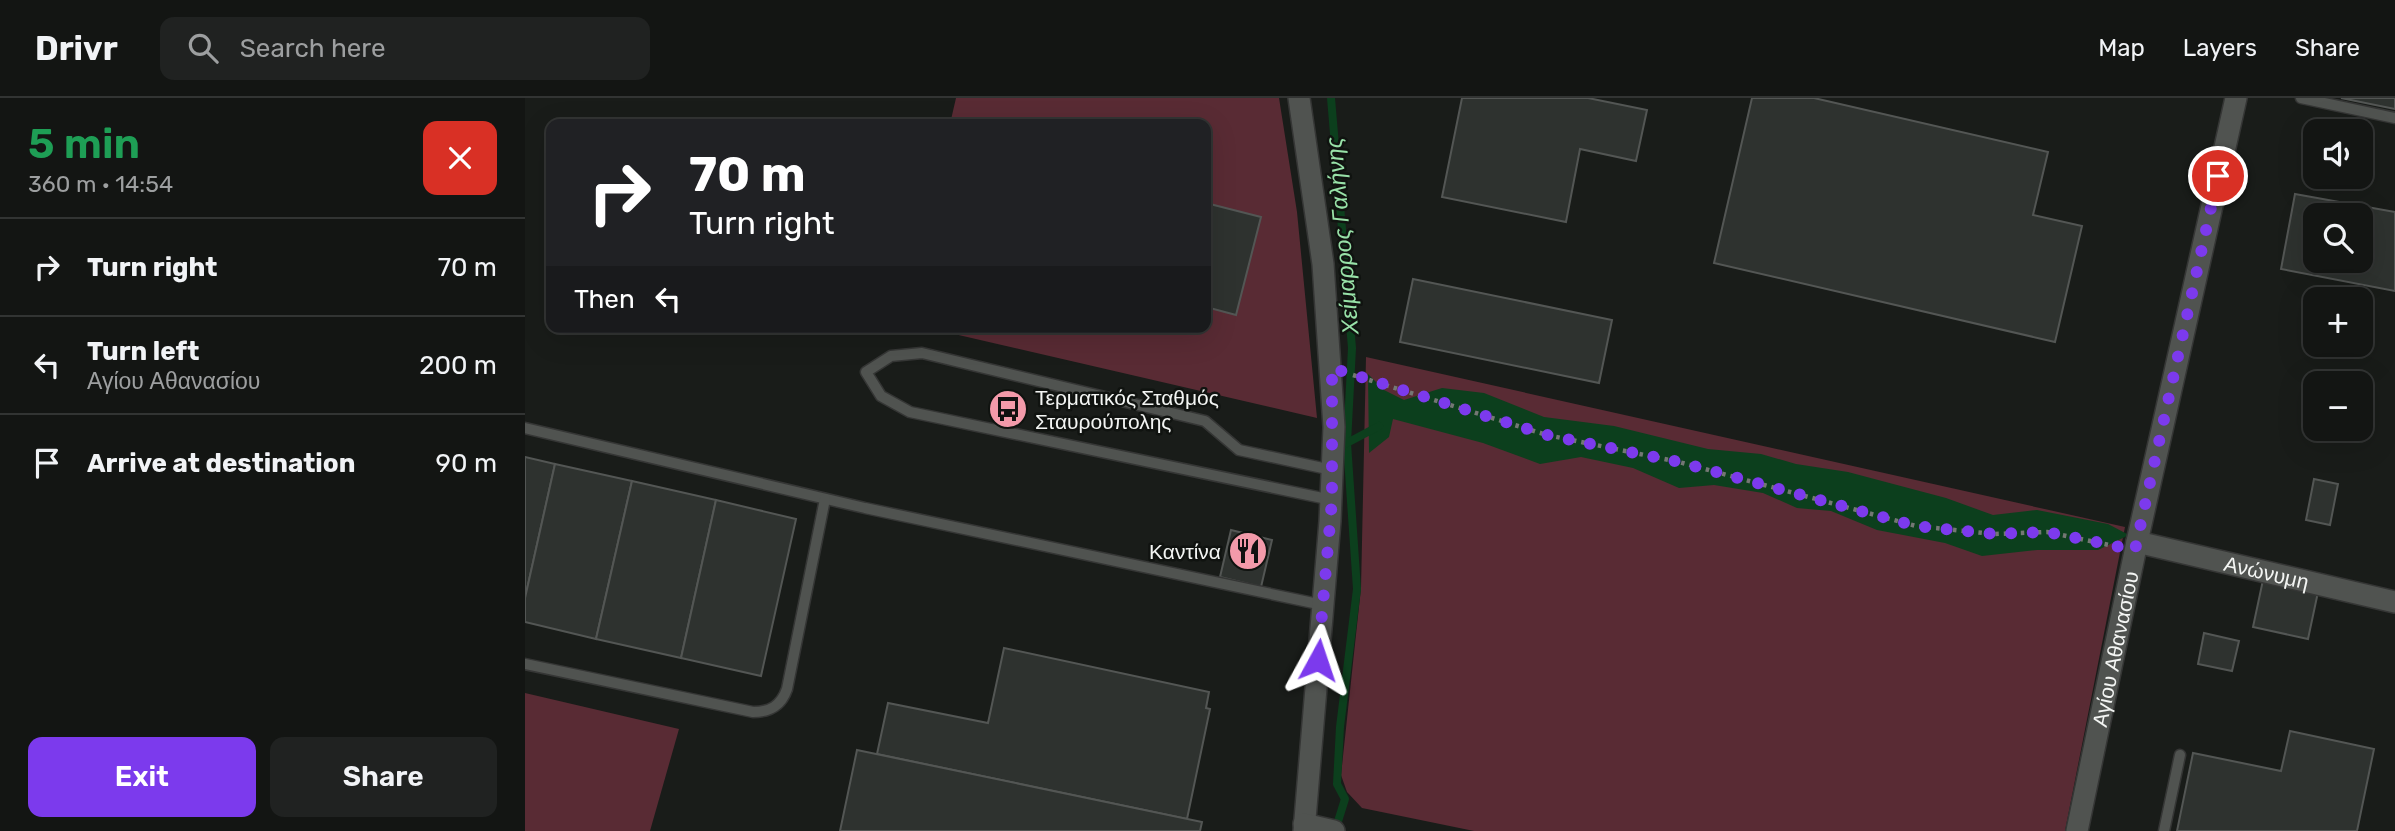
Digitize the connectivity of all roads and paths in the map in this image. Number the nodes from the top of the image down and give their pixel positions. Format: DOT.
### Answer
graph roads {
  1 [pos="1299,98"];
  2 [pos="2236,98"];
  3 [pos="2301,98"];
  4 [pos="2395,118"];
  5 [pos="1332,368"];
  6 [pos="525,428"];
  7 [pos="1332,470"];
  8 [pos="825,499"];
  9 [pos="1332,500"];
  10 [pos="2136,546"];
  11 [pos="2395,602"];
  12 [pos="1323,605"];
  13 [pos="525,664"];
  14 [pos="2180,755"];
  15 [pos="1304,828"];
  16 [pos="1334,831"];
  17 [pos="2077,831"];
  18 [pos="2164,831"];
  1 -- 5 [label="street"];
  2 -- 10 [label="street, Αγίου Αθανασίου"];
  3 -- 4 [label="lane"];
  5 -- 7 [label="street"];
  5 -- 10 [label="path"];
  6 -- 8 [label="lane"];
  7 -- 9 [label="street"];
  7 -- 9 [label="lane"];
  8 -- 12 [label="lane"];
  8 -- 13 [label="lane"];
  9 -- 12 [label="street"];
  10 -- 11 [label="street, Ανώνυμη"];
  10 -- 17 [label="street, Αγίου Αθανασίου"];
  12 -- 15 [label="street"];
  14 -- 18 [label="lane"];
  15 -- 16 [label="street"];
}
